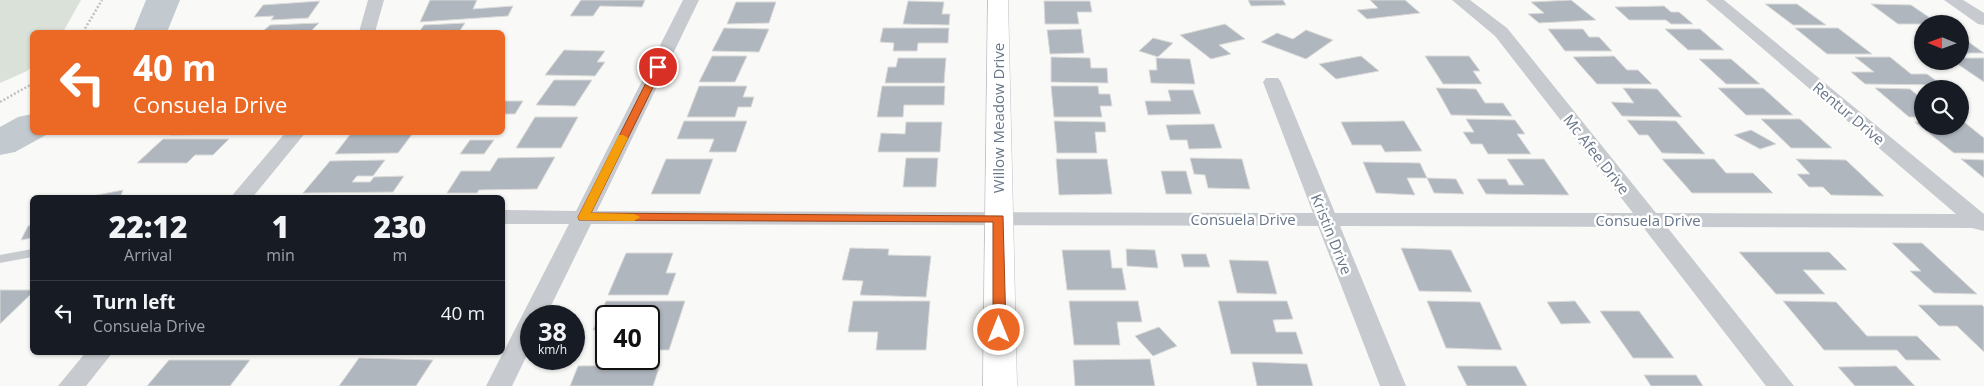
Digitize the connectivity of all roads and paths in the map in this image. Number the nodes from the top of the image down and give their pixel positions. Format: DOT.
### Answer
graph roads {
  1 [pos="102,0"];
  2 [pos="376,0"];
  3 [pos="691,0"];
  4 [pos="998,0"];
  5 [pos="1460,0"];
  6 [pos="1714,0"];
  7 [pos="1952,0"];
  8 [pos="1984,20"];
  9 [pos="83,30"];
  10 [pos="368,30"];
  11 [pos="1272,82"];
  12 [pos="30,85"];
  13 [pos="0,102"];
  14 [pos="294,135"];
  15 [pos="243,195"];
  16 [pos="505,217"];
  17 [pos="584,217"];
  18 [pos="998,218"];
  19 [pos="1327,219"];
  20 [pos="1650,220"];
  21 [pos="1982,223"];
  22 [pos="30,253"];
  23 [pos="0,259"];
  24 [pos="540,305"];
  25 [pos="520,344"];
  26 [pos="98,355"];
  27 [pos="71,386"];
  28 [pos="499,386"];
  29 [pos="1000,386"];
  30 [pos="1393,386"];
  31 [pos="1781,386"];
  1 -- 9 [label="path"];
  2 -- 10 [label="street"];
  3 -- 17 [label="street"];
  4 -- 18 [label="street, Willow Meadow Drive"];
  5 -- 20 [label="street, Mc Afee Drive"];
  6 -- 21 [label="street, Rentur Drive"];
  7 -- 8 [label="street"];
  11 -- 19 [label="street, Kristin Drive"];
  12 -- 13 [label="path"];
  14 -- 15 [label="street"];
  16 -- 17 [label="street, Consuela Drive"];
  17 -- 18 [label="street, Consuela Drive"];
  17 -- 24 [label="street"];
  18 -- 19 [label="street, Consuela Drive"];
  18 -- 29 [label="street, Willow Meadow Drive"];
  19 -- 20 [label="street, Consuela Drive"];
  19 -- 30 [label="street, Kristin Drive"];
  20 -- 21 [label="street, Consuela Drive"];
  20 -- 31 [label="street, Mc Afee Drive"];
  22 -- 23 [label="lane"];
  25 -- 28 [label="street"];
  26 -- 27 [label="street"];
}
